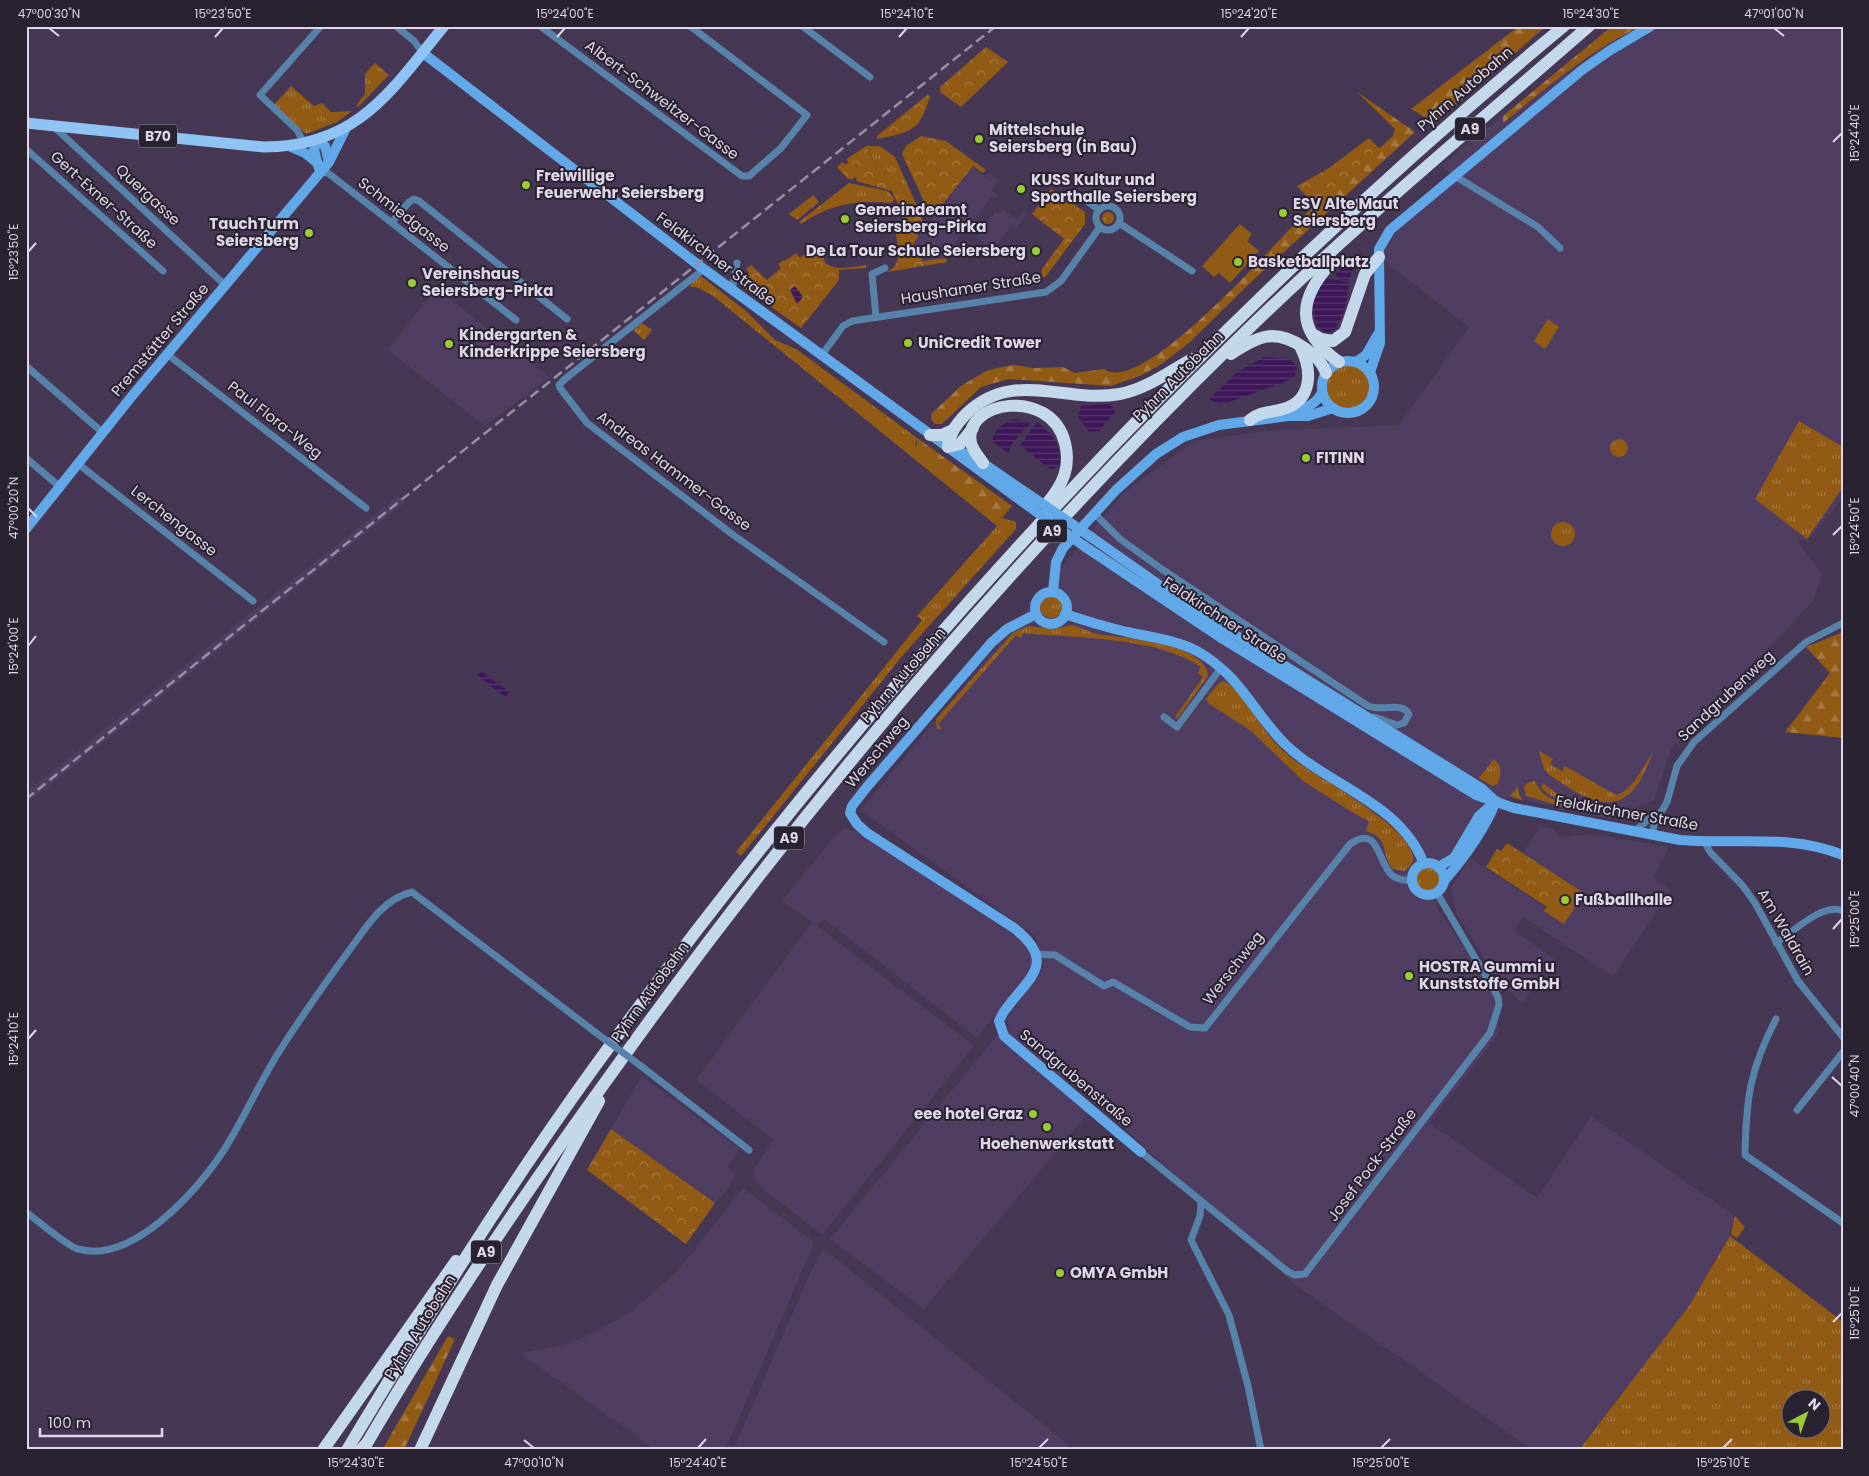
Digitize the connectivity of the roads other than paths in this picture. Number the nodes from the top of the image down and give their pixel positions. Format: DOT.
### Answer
graph roads {
  1 [pos="321,26"];
  2 [pos="396,26"];
  3 [pos="444,26"];
  4 [pos="540,26"];
  5 [pos="690,26"];
  6 [pos="802,26"];
  7 [pos="1564,26"];
  8 [pos="1651,26"];
  9 [pos="1589,28"];
  10 [pos="423,53"];
  11 [pos="870,77"];
  12 [pos="26,122"];
  13 [pos="53,126"];
  14 [pos="346,128"];
  15 [pos="317,140"];
  16 [pos="304,143"];
  17 [pos="290,147"];
  18 [pos="26,148"];
  19 [pos="329,162"];
  20 [pos="318,167"];
  21 [pos="1455,176"];
  22 [pos="1087,201"];
  23 [pos="1099,210"];
  24 [pos="392,222"];
  25 [pos="1119,223"];
  26 [pos="1100,227"];
  27 [pos="1358,230"];
  28 [pos="1560,248"];
  29 [pos="1379,257"];
  30 [pos="737,263"];
  31 [pos="885,268"];
  32 [pos="704,269"];
  33 [pos="163,271"];
  34 [pos="1192,271"];
  35 [pos="225,285"];
  36 [pos="732,290"];
  37 [pos="876,317"];
  38 [pos="567,319"];
  39 [pos="516,320"];
  40 [pos="1312,333"];
  41 [pos="1379,333"];
  42 [pos="1300,345"];
  43 [pos="1207,350"];
  44 [pos="167,354"];
  45 [pos="821,356"];
  46 [pos="1339,362"];
  47 [pos="1356,362"];
  48 [pos="26,366"];
  49 [pos="1210,367"];
  50 [pos="1370,372"];
  51 [pos="1326,373"];
  52 [pos="1322,392"];
  53 [pos="1333,408"];
  54 [pos="1288,416"];
  55 [pos="1250,420"];
  56 [pos="973,428"];
  57 [pos="953,430"];
  58 [pos="102,432"];
  59 [pos="930,435"];
  60 [pos="948,447"];
  61 [pos="26,458"];
  62 [pos="78,463"];
  63 [pos="983,463"];
  64 [pos="59,486"];
  65 [pos="1019,493"];
  66 [pos="366,508"];
  67 [pos="1094,513"];
  68 [pos="26,529"];
  69 [pos="1032,530"];
  70 [pos="1053,592"];
  71 [pos="253,601"];
  72 [pos="1036,614"];
  73 [pos="1065,614"];
  74 [pos="1843,623"];
  75 [pos="884,642"];
  76 [pos="1222,668"];
  77 [pos="1352,707"];
  78 [pos="1164,717"];
  79 [pos="1496,801"];
  80 [pos="1660,814"];
  81 [pos="1635,831"];
  82 [pos="1653,834"];
  83 [pos="1705,842"];
  84 [pos="1843,855"];
  85 [pos="1424,864"];
  86 [pos="1438,867"];
  87 [pos="1412,880"];
  88 [pos="1444,881"];
  89 [pos="1437,893"];
  90 [pos="1843,911"];
  91 [pos="1776,943"];
  92 [pos="1036,954"];
  93 [pos="1776,1019"];
  94 [pos="1843,1037"];
  95 [pos="1843,1052"];
  96 [pos="620,1061"];
  97 [pos="1797,1110"];
  98 [pos="749,1150"];
  99 [pos="1141,1152"];
  100 [pos="1201,1203"];
  101 [pos="26,1212"];
  102 [pos="491,1218"];
  103 [pos="1843,1223"];
  104 [pos="434,1422"];
  105 [pos="322,1450"];
  106 [pos="347,1450"];
  107 [pos="363,1450"];
  108 [pos="420,1450"];
  109 [pos="425,1450"];
  110 [pos="1261,1450"];
  1 -- 16 [label="street"];
  2 -- 10 [label="street"];
  3 -- 10 [label="main road, B70"];
  4 -- 5 [label="street, Albert-Schweitzer-Gasse"];
  6 -- 11 [label="street"];
  7 -- 43 [label="highway, Pyhrn Autobahn / A9"];
  8 -- 21 [label="main road"];
  9 -- 27 [label="highway, Pyhrn Autobahn / A9"];
  10 -- 14 [label="main road, B70"];
  10 -- 32 [label="main road, Feldkirchner Straße"];
  12 -- 13 [label="main road, B70"];
  13 -- 17 [label="main road, B70"];
  13 -- 35 [label="street, Quergasse"];
  14 -- 15 [label="main road, B70"];
  14 -- 19 [label="main road, Premstätter Straße"];
  15 -- 16 [label="main road, B70"];
  15 -- 19 [label="main road"];
  15 -- 20 [label="main road"];
  16 -- 17 [label="main road, B70"];
  17 -- 20 [label="main road"];
  18 -- 33 [label="street, Gert-Exner-Straße"];
  19 -- 20 [label="main road, Premstätter Straße"];
  20 -- 24 [label="street, Schmiedgasse"];
  20 -- 35 [label="main road, Premstätter Straße"];
  21 -- 28 [label="street"];
  21 -- 29 [label="main road"];
  22 -- 23 [label="street"];
  23 -- 25 [label="street"];
  23 -- 26 [label="street"];
  24 -- 38 [label="street"];
  24 -- 39 [label="street, Schmiedgasse"];
  25 -- 26 [label="street"];
  25 -- 34 [label="street"];
  26 -- 37 [label="street, Haushamer Straße"];
  27 -- 40 [label="highway"];
  27 -- 49 [label="highway, Pyhrn Autobahn / A9"];
  29 -- 40 [label="highway"];
  29 -- 41 [label="main road"];
  30 -- 36 [label="street"];
  31 -- 37 [label="street"];
  32 -- 36 [label="main road, Feldkirchner Straße"];
  32 -- 75 [label="street, Andreas Hammer-Gasse"];
  35 -- 44 [label="main road, Premstätter Straße"];
  36 -- 45 [label="main road, Feldkirchner Straße"];
  37 -- 45 [label="street, Haushamer Straße"];
  40 -- 46 [label="highway"];
  41 -- 47 [label="main road"];
  41 -- 50 [label="main road"];
  42 -- 49 [label="highway"];
  42 -- 51 [label="highway"];
  42 -- 55 [label="highway"];
  43 -- 57 [label="highway"];
  43 -- 69 [label="highway, Pyhrn Autobahn / A9"];
  44 -- 58 [label="main road, Premstätter Straße"];
  44 -- 66 [label="street, Paul Flora-Weg"];
  45 -- 59 [label="main road, Feldkirchner Straße"];
  46 -- 47 [label="main road"];
  46 -- 51 [label="main road"];
  47 -- 50 [label="main road"];
  48 -- 58 [label="street"];
  49 -- 96 [label="highway, Pyhrn Autobahn / A9"];
  50 -- 53 [label="main road"];
  51 -- 52 [label="main road"];
  52 -- 53 [label="main road"];
  52 -- 54 [label="main road"];
  53 -- 54 [label="main road"];
  54 -- 55 [label="main road"];
  55 -- 67 [label="main road"];
  56 -- 60 [label="highway"];
  56 -- 63 [label="highway"];
  56 -- 69 [label="highway"];
  57 -- 59 [label="highway"];
  57 -- 60 [label="highway"];
  58 -- 62 [label="main road, Premstätter Straße"];
  59 -- 60 [label="main road, Feldkirchner Straße"];
  60 -- 63 [label="main road, Feldkirchner Straße"];
  60 -- 65 [label="main road, Feldkirchner Straße"];
  61 -- 64 [label="street"];
  62 -- 64 [label="main road, Premstätter Straße"];
  62 -- 71 [label="street, Lerchengasse"];
  63 -- 65 [label="main road, Feldkirchner Straße"];
  64 -- 68 [label="main road, Premstätter Straße"];
  65 -- 77 [label="main road, Feldkirchner Straße, bridge"];
  65 -- 79 [label="main road, Feldkirchner Straße, bridge"];
  67 -- 70 [label="main road"];
  67 -- 77 [label="street"];
  69 -- 102 [label="highway, Pyhrn Autobahn / A9"];
  70 -- 72 [label="main road"];
  70 -- 73 [label="main road"];
  72 -- 73 [label="main road"];
  72 -- 92 [label="main road, Werschweg"];
  73 -- 76 [label="main road"];
  74 -- 80 [label="street, Sandgrubenweg"];
  76 -- 78 [label="street"];
  76 -- 85 [label="main road"];
  77 -- 79 [label="main road, Feldkirchner Straße"];
  79 -- 81 [label="main road, Feldkirchner Straße"];
  79 -- 86 [label="main road"];
  79 -- 88 [label="main road"];
  80 -- 81 [label="street"];
  80 -- 82 [label="street, Sandgrubenweg"];
  81 -- 82 [label="main road, Feldkirchner Straße"];
  82 -- 83 [label="main road, Feldkirchner Straße"];
  83 -- 84 [label="main road, Feldkirchner Straße"];
  83 -- 91 [label="street, Am Waldrain"];
  85 -- 86 [label="main road"];
  85 -- 87 [label="main road"];
  86 -- 88 [label="main road"];
  87 -- 89 [label="main road"];
  87 -- 92 [label="street, Werschweg"];
  88 -- 89 [label="main road"];
  89 -- 100 [label="street, Josef Pock-Straße"];
  90 -- 91 [label="street"];
  91 -- 94 [label="street, Am Waldrain"];
  92 -- 99 [label="main road, Sandgrubenstraße"];
  93 -- 103 [label="street"];
  95 -- 97 [label="street"];
  96 -- 104 [label="highway"];
  96 -- 107 [label="highway, Pyhrn Autobahn / A9"];
  98 -- 101 [label="street, bridge"];
  99 -- 100 [label="street, Josef Pock-Straße"];
  100 -- 110 [label="street"];
  102 -- 105 [label="highway"];
  102 -- 106 [label="highway, Pyhrn Autobahn / A9"];
  104 -- 108 [label="highway"];
  104 -- 109 [label="highway"];
}
